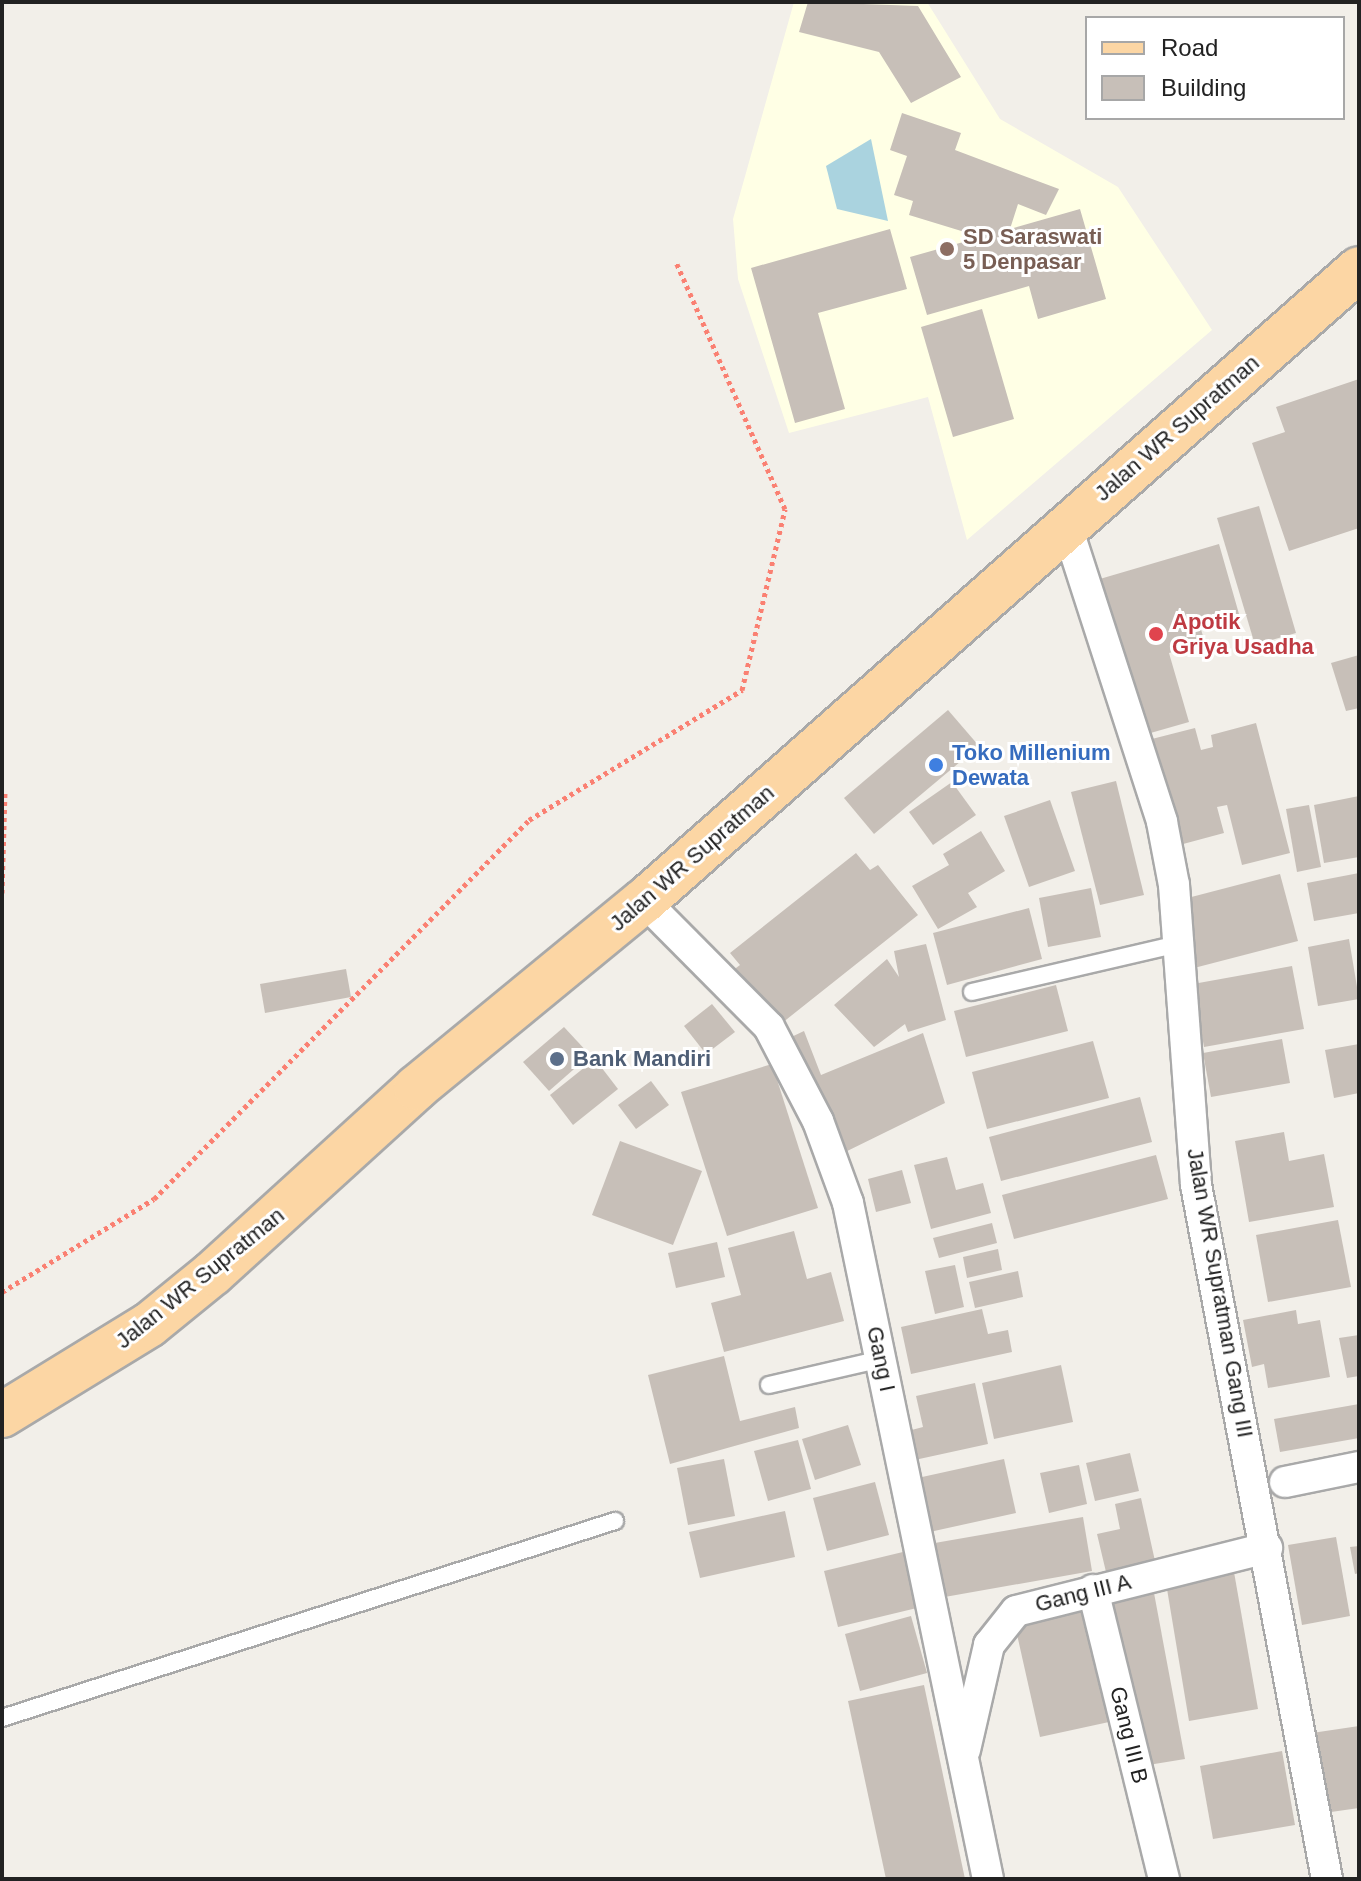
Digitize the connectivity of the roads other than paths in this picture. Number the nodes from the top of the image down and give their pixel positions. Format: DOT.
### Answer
graph roads {
  1 [pos="1359,269"];
  2 [pos="1066,524"];
  3 [pos="644,901"];
  4 [pos="1178,944"];
  5 [pos="972,992"];
  6 [pos="882,1359"];
  7 [pos="769,1385"];
  8 [pos="2,1415"];
  9 [pos="1359,1467"];
  10 [pos="1285,1482"];
  11 [pos="615,1521"];
  12 [pos="1267,1548"];
  13 [pos="1093,1590"];
  14 [pos="2,1718"];
  15 [pos="962,1766"];
  16 [pos="988,1879"];
  17 [pos="1164,1879"];
  18 [pos="1327,1879"];
  1 -- 2 [label="main road, Jalan WR Supratman"];
  2 -- 3 [label="main road, Jalan WR Supratman"];
  2 -- 4 [label="street, Jalan WR Supratman Gang III"];
  3 -- 6 [label="street, Gang I"];
  3 -- 8 [label="main road, Jalan WR Supratman"];
  4 -- 5 [label="lane"];
  4 -- 12 [label="street, Jalan WR Supratman Gang III"];
  6 -- 7 [label="lane"];
  6 -- 15 [label="street, Gang I"];
  9 -- 10 [label="street"];
  11 -- 14 [label="lane"];
  12 -- 13 [label="street, Gang III A"];
  12 -- 18 [label="street, Jalan WR Supratman Gang III"];
  13 -- 15 [label="street, Gang III A"];
  13 -- 17 [label="street, Gang III B"];
  15 -- 16 [label="street, Gang I"];
}
